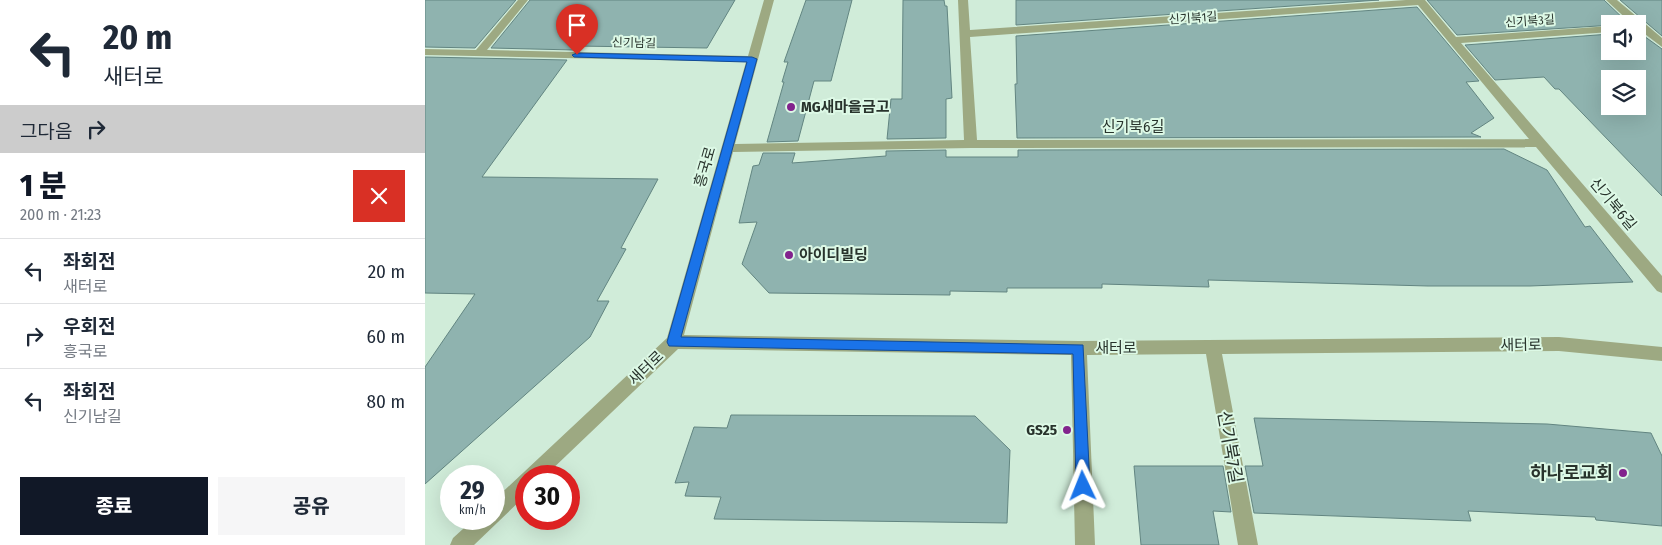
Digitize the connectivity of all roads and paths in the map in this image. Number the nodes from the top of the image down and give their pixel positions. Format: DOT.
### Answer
graph roads {
  1 [pos="523,0"];
  2 [pos="769,0"];
  3 [pos="963,0"];
  4 [pos="1611,0"];
  5 [pos="1420,1"];
  6 [pos="1627,15"];
  7 [pos="1655,26"];
  8 [pos="1646,27"];
  9 [pos="1601,30"];
  10 [pos="1646,32"];
  11 [pos="965,34"];
  12 [pos="1453,40"];
  13 [pos="1662,44"];
  14 [pos="425,52"];
  15 [pos="479,53"];
  16 [pos="752,59"];
  17 [pos="1539,143"];
  18 [pos="971,144"];
  19 [pos="727,148"];
  20 [pos="1662,287"];
  21 [pos="673,342"];
  22 [pos="1079,348"];
  23 [pos="1213,348"];
  24 [pos="1662,354"];
  25 [pos="544,465"];
  26 [pos="515,493"];
  27 [pos="505,502"];
  28 [pos="476,530"];
  29 [pos="460,545"];
  30 [pos="1085,545"];
  31 [pos="1248,545"];
  1 -- 15 [label="street"];
  2 -- 16 [label="street, 흥국로"];
  3 -- 11 [label="street"];
  4 -- 6 [label="street"];
  5 -- 11 [label="street, 신기북1길"];
  5 -- 12 [label="street, 신기북6길"];
  7 -- 8 [label="street"];
  9 -- 12 [label="street, 신기북3길"];
  10 -- 13 [label="street"];
  11 -- 18 [label="street"];
  12 -- 17 [label="street, 신기북6길"];
  14 -- 15 [label="street, 신기남길"];
  15 -- 16 [label="street, 신기남길"];
  16 -- 19 [label="street, 흥국로"];
  17 -- 18 [label="street, 신기북6길"];
  17 -- 20 [label="street, 신기북6길"];
  18 -- 19 [label="street, 신기북6길"];
  19 -- 21 [label="street, 흥국로"];
  21 -- 22 [label="street, 새터로"];
  21 -- 25 [label="street, 새터로"];
  22 -- 23 [label="street, 새터로"];
  22 -- 30 [label="street"];
  23 -- 24 [label="street, 새터로"];
  23 -- 31 [label="street, 신기북7길"];
  26 -- 27 [label="street"];
  28 -- 29 [label="street"];
}
